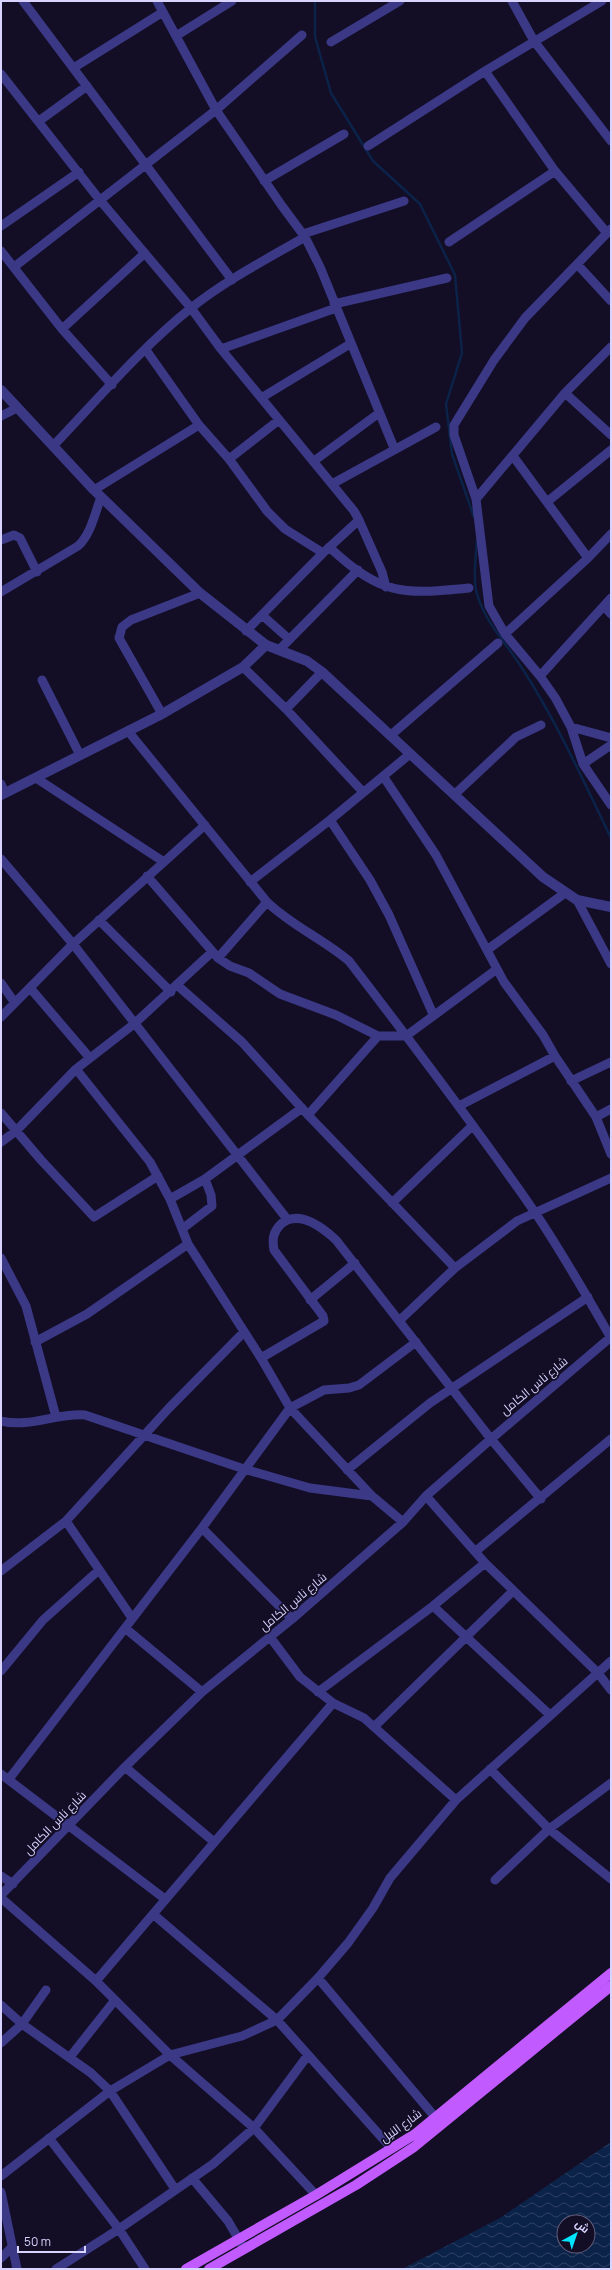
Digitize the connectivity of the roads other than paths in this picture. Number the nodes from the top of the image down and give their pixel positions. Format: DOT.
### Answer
graph roads {
  1 [pos="23,1"];
  2 [pos="157,1"];
  3 [pos="232,1"];
  4 [pos="400,1"];
  5 [pos="512,1"];
  6 [pos="599,2"];
  7 [pos="163,12"];
  8 [pos="302,35"];
  9 [pos="176,36"];
  10 [pos="534,41"];
  11 [pos="331,42"];
  12 [pos="75,68"];
  13 [pos="485,71"];
  14 [pos="2,77"];
  15 [pos="87,86"];
  16 [pos="216,110"];
  17 [pos="39,121"];
  18 [pos="344,134"];
  19 [pos="611,141"];
  20 [pos="368,146"];
  21 [pos="144,164"];
  22 [pos="555,171"];
  23 [pos="79,172"];
  24 [pos="264,181"];
  25 [pos="99,199"];
  26 [pos="404,201"];
  27 [pos="1,226"];
  28 [pos="609,231"];
  29 [pos="304,235"];
  30 [pos="449,242"];
  31 [pos="1,251"];
  32 [pos="146,253"];
  33 [pos="577,264"];
  34 [pos="14,267"];
  35 [pos="447,278"];
  36 [pos="232,280"];
  37 [pos="611,301"];
  38 [pos="335,306"];
  39 [pos="191,308"];
  40 [pos="62,329"];
  41 [pos="350,344"];
  42 [pos="611,347"];
  43 [pos="221,349"];
  44 [pos="146,350"];
  45 [pos="112,385"];
  46 [pos="1,390"];
  47 [pos="565,393"];
  48 [pos="261,398"];
  49 [pos="17,408"];
  50 [pos="379,413"];
  51 [pos="1,416"];
  52 [pos="279,420"];
  53 [pos="199,425"];
  54 [pos="436,427"];
  55 [pos="611,435"];
  56 [pos="54,446"];
  57 [pos="394,448"];
  58 [pos="611,450"];
  59 [pos="513,456"];
  60 [pos="230,460"];
  61 [pos="314,461"];
  62 [pos="332,484"];
  63 [pos="98,493"];
  64 [pos="476,499"];
  65 [pos="547,502"];
  66 [pos="359,520"];
  67 [pos="611,534"];
  68 [pos="1,540"];
  69 [pos="326,550"];
  70 [pos="588,558"];
  71 [pos="358,570"];
  72 [pos="37,572"];
  73 [pos="386,587"];
  74 [pos="469,588"];
  75 [pos="1,592"];
  76 [pos="200,593"];
  77 [pos="611,598"];
  78 [pos="604,606"];
  79 [pos="611,614"];
  80 [pos="262,615"];
  81 [pos="246,631"];
  82 [pos="505,634"];
  83 [pos="289,639"];
  84 [pos="498,643"];
  85 [pos="266,645"];
  86 [pos="279,650"];
  87 [pos="243,667"];
  88 [pos="322,672"];
  89 [pos="540,676"];
  90 [pos="42,680"];
  91 [pos="286,709"];
  92 [pos="162,714"];
  93 [pos="541,725"];
  94 [pos="571,727"];
  95 [pos="128,731"];
  96 [pos="390,735"];
  97 [pos="611,738"];
  98 [pos="611,745"];
  99 [pos="410,754"];
  100 [pos="80,755"];
  101 [pos="583,764"];
  102 [pos="382,776"];
  103 [pos="36,778"];
  104 [pos="2,791"];
  105 [pos="362,792"];
  106 [pos="454,795"];
  107 [pos="611,805"];
  108 [pos="330,820"];
  109 [pos="206,825"];
  110 [pos="2,861"];
  111 [pos="164,862"];
  112 [pos="147,876"];
  113 [pos="250,882"];
  114 [pos="565,893"];
  115 [pos="577,900"];
  116 [pos="267,902"];
  117 [pos="611,907"];
  118 [pos="99,920"];
  119 [pos="73,944"];
  120 [pos="487,950"];
  121 [pos="215,955"];
  122 [pos="611,964"];
  123 [pos="497,969"];
  124 [pos="1,983"];
  125 [pos="30,988"];
  126 [pos="174,989"];
  127 [pos="15,1003"];
  128 [pos="433,1014"];
  129 [pos="1,1017"];
  130 [pos="134,1024"];
  131 [pos="378,1036"];
  132 [pos="406,1036"];
  133 [pos="555,1056"];
  134 [pos="89,1057"];
  135 [pos="611,1062"];
  136 [pos="76,1069"];
  137 [pos="571,1081"];
  138 [pos="459,1106"];
  139 [pos="302,1108"];
  140 [pos="611,1109"];
  141 [pos="1,1112"];
  142 [pos="308,1115"];
  143 [pos="596,1117"];
  144 [pos="472,1126"];
  145 [pos="16,1131"];
  146 [pos="1,1142"];
  147 [pos="611,1154"];
  148 [pos="236,1156"];
  149 [pos="158,1176"];
  150 [pos="611,1178"];
  151 [pos="205,1179"];
  152 [pos="170,1199"];
  153 [pos="392,1203"];
  154 [pos="534,1212"];
  155 [pos="287,1219"];
  156 [pos="182,1229"];
  157 [pos="188,1244"];
  158 [pos="1,1258"];
  159 [pos="355,1263"];
  160 [pos="455,1268"];
  161 [pos="588,1297"];
  162 [pos="310,1300"];
  163 [pos="399,1321"];
  164 [pos="244,1332"];
  165 [pos="611,1337"];
  166 [pos="35,1342"];
  167 [pos="416,1342"];
  168 [pos="261,1358"];
  169 [pos="452,1388"];
  170 [pos="290,1408"];
  171 [pos="56,1417"];
  172 [pos="1,1421"];
  173 [pos="143,1435"];
  174 [pos="491,1439"];
  175 [pos="611,1439"];
  176 [pos="244,1469"];
  177 [pos="347,1470"];
  178 [pos="372,1496"];
  179 [pos="426,1496"];
  180 [pos="540,1499"];
  181 [pos="66,1521"];
  182 [pos="403,1522"];
  183 [pos="202,1528"];
  184 [pos="476,1551"];
  185 [pos="485,1563"];
  186 [pos="98,1570"];
  187 [pos="1,1571"];
  188 [pos="513,1591"];
  189 [pos="433,1606"];
  190 [pos="132,1618"];
  191 [pos="292,1619"];
  192 [pos="125,1628"];
  193 [pos="464,1636"];
  194 [pos="270,1637"];
  195 [pos="611,1661"];
  196 [pos="1,1671"];
  197 [pos="598,1673"];
  198 [pos="611,1690"];
  199 [pos="202,1692"];
  200 [pos="318,1692"];
  201 [pos="333,1703"];
  202 [pos="550,1715"];
  203 [pos="375,1726"];
  204 [pos="126,1767"];
  205 [pos="490,1769"];
  206 [pos="1,1774"];
  207 [pos="9,1779"];
  208 [pos="611,1783"];
  209 [pos="456,1800"];
  210 [pos="68,1826"];
  211 [pos="549,1829"];
  212 [pos="213,1841"];
  213 [pos="1,1876"];
  214 [pos="611,1879"];
  215 [pos="495,1880"];
  216 [pos="13,1884"];
  217 [pos="1,1895"];
  218 [pos="1,1898"];
  219 [pos="165,1899"];
  220 [pos="153,1914"];
  221 [pos="611,1973"];
  222 [pos="318,1978"];
  223 [pos="96,1980"];
  224 [pos="611,1986"];
  225 [pos="46,1990"];
  226 [pos="116,2000"];
  227 [pos="1,2005"];
  228 [pos="278,2020"];
  229 [pos="22,2024"];
  230 [pos="1,2042"];
  231 [pos="308,2055"];
  232 [pos="170,2056"];
  233 [pos="70,2058"];
  234 [pos="110,2091"];
  235 [pos="435,2117"];
  236 [pos="254,2128"];
  237 [pos="48,2138"];
  238 [pos="392,2149"];
  239 [pos="1,2176"];
  240 [pos="192,2178"];
  241 [pos="175,2189"];
  242 [pos="1,2194"];
  243 [pos="316,2195"];
  244 [pos="119,2229"];
  245 [pos="238,2238"];
  246 [pos="12,2247"];
  247 [pos="244,2248"];
  248 [pos="1,2258"];
  249 [pos="17,2269"];
  250 [pos="56,2269"];
  251 [pos="145,2269"];
  252 [pos="186,2269"];
  253 [pos="209,2269"];
  1 -- 12 [label="street"];
  2 -- 7 [label="street"];
  3 -- 9 [label="street"];
  4 -- 11 [label="street"];
  5 -- 10 [label="street"];
  6 -- 10 [label="street"];
  7 -- 9 [label="street"];
  7 -- 12 [label="street"];
  8 -- 16 [label="street"];
  9 -- 16 [label="street"];
  10 -- 13 [label="street"];
  10 -- 19 [label="street"];
  12 -- 15 [label="street"];
  13 -- 20 [label="street"];
  13 -- 22 [label="street"];
  14 -- 17 [label="street"];
  15 -- 17 [label="street"];
  15 -- 21 [label="street"];
  16 -- 21 [label="street"];
  16 -- 24 [label="street"];
  17 -- 23 [label="street"];
  18 -- 24 [label="street"];
  21 -- 25 [label="street"];
  21 -- 36 [label="street"];
  22 -- 28 [label="street"];
  22 -- 30 [label="street"];
  23 -- 25 [label="street"];
  23 -- 27 [label="street"];
  24 -- 29 [label="street"];
  25 -- 32 [label="street"];
  25 -- 34 [label="street"];
  26 -- 29 [label="street"];
  28 -- 33 [label="street"];
  29 -- 36 [label="street"];
  29 -- 38 [label="street"];
  31 -- 34 [label="street"];
  32 -- 39 [label="street"];
  32 -- 40 [label="street"];
  33 -- 37 [label="street"];
  33 -- 64 [label="street"];
  34 -- 40 [label="street"];
  35 -- 38 [label="street"];
  36 -- 39 [label="street"];
  38 -- 41 [label="street"];
  38 -- 43 [label="street"];
  39 -- 43 [label="street"];
  39 -- 44 [label="street"];
  40 -- 45 [label="street"];
  41 -- 48 [label="street"];
  41 -- 50 [label="street"];
  42 -- 47 [label="street"];
  43 -- 48 [label="street"];
  44 -- 45 [label="street"];
  44 -- 53 [label="street"];
  45 -- 56 [label="street"];
  46 -- 49 [label="street"];
  47 -- 55 [label="street"];
  47 -- 59 [label="street"];
  48 -- 52 [label="street"];
  49 -- 51 [label="street"];
  49 -- 56 [label="street"];
  50 -- 57 [label="street"];
  50 -- 61 [label="street"];
  52 -- 60 [label="street"];
  52 -- 61 [label="street"];
  53 -- 60 [label="street"];
  53 -- 63 [label="street"];
  54 -- 57 [label="street"];
  56 -- 63 [label="street"];
  57 -- 62 [label="street"];
  58 -- 65 [label="street"];
  59 -- 64 [label="street"];
  59 -- 65 [label="street"];
  60 -- 69 [label="street"];
  61 -- 62 [label="street"];
  62 -- 66 [label="street"];
  63 -- 72 [label="street"];
  63 -- 76 [label="street"];
  64 -- 82 [label="street"];
  65 -- 70 [label="street"];
  66 -- 69 [label="street"];
  66 -- 73 [label="street"];
  67 -- 70 [label="street"];
  68 -- 72 [label="street"];
  69 -- 71 [label="street"];
  69 -- 80 [label="street"];
  70 -- 82 [label="street"];
  71 -- 73 [label="street"];
  71 -- 83 [label="street"];
  72 -- 75 [label="street"];
  73 -- 74 [label="street"];
  76 -- 81 [label="street"];
  76 -- 92 [label="street"];
  77 -- 78 [label="street"];
  78 -- 79 [label="street"];
  78 -- 89 [label="street"];
  80 -- 81 [label="street"];
  80 -- 83 [label="street"];
  81 -- 85 [label="street"];
  82 -- 89 [label="street"];
  83 -- 86 [label="street"];
  84 -- 96 [label="street"];
  85 -- 86 [label="street"];
  85 -- 87 [label="street"];
  86 -- 88 [label="street"];
  87 -- 91 [label="street"];
  87 -- 92 [label="street"];
  88 -- 91 [label="street"];
  88 -- 96 [label="street"];
  89 -- 94 [label="street"];
  90 -- 100 [label="street"];
  91 -- 105 [label="street"];
  92 -- 95 [label="street"];
  93 -- 106 [label="street"];
  94 -- 97 [label="street"];
  94 -- 101 [label="street"];
  95 -- 100 [label="street"];
  95 -- 109 [label="street"];
  96 -- 99 [label="street"];
  98 -- 101 [label="street"];
  99 -- 102 [label="street"];
  99 -- 106 [label="street"];
  100 -- 103 [label="street"];
  101 -- 107 [label="street"];
  102 -- 105 [label="street"];
  102 -- 120 [label="street"];
  103 -- 104 [label="street"];
  103 -- 111 [label="street"];
  105 -- 108 [label="street"];
  106 -- 114 [label="street"];
  108 -- 113 [label="street"];
  108 -- 128 [label="street"];
  109 -- 111 [label="street"];
  109 -- 113 [label="street"];
  110 -- 119 [label="street"];
  111 -- 112 [label="street"];
  112 -- 118 [label="street"];
  112 -- 121 [label="street"];
  113 -- 116 [label="street"];
  114 -- 115 [label="street"];
  114 -- 120 [label="street"];
  115 -- 117 [label="street"];
  115 -- 122 [label="street"];
  116 -- 121 [label="street"];
  116 -- 132 [label="street"];
  118 -- 119 [label="street"];
  118 -- 126 [label="street"];
  119 -- 125 [label="street"];
  119 -- 130 [label="street"];
  120 -- 123 [label="street"];
  121 -- 126 [label="street"];
  121 -- 131 [label="street"];
  123 -- 128 [label="street"];
  123 -- 133 [label="street"];
  124 -- 127 [label="street"];
  125 -- 127 [label="street"];
  125 -- 134 [label="street"];
  126 -- 130 [label="street"];
  126 -- 139 [label="street"];
  127 -- 129 [label="street"];
  128 -- 132 [label="street"];
  130 -- 134 [label="street"];
  130 -- 148 [label="street"];
  131 -- 132 [label="street"];
  131 -- 142 [label="street"];
  132 -- 138 [label="street"];
  133 -- 137 [label="street"];
  133 -- 138 [label="street"];
  134 -- 136 [label="street"];
  135 -- 137 [label="street"];
  136 -- 145 [label="street"];
  136 -- 149 [label="street"];
  137 -- 143 [label="street"];
  138 -- 144 [label="street"];
  139 -- 142 [label="street"];
  139 -- 148 [label="street"];
  140 -- 143 [label="street"];
  141 -- 145 [label="street"];
  142 -- 153 [label="street"];
  143 -- 147 [label="street"];
  144 -- 153 [label="street"];
  144 -- 154 [label="street"];
  145 -- 146 [label="street"];
  145 -- 149 [label="street"];
  148 -- 151 [label="street"];
  148 -- 155 [label="street"];
  149 -- 152 [label="street"];
  150 -- 154 [label="street"];
  151 -- 152 [label="street"];
  151 -- 156 [label="street"];
  152 -- 156 [label="street"];
  153 -- 160 [label="street"];
  154 -- 160 [label="street"];
  154 -- 161 [label="street"];
  155 -- 159 [label="street"];
  155 -- 162 [label="street"];
  156 -- 157 [label="street"];
  157 -- 164 [label="street"];
  157 -- 166 [label="street"];
  158 -- 166 [label="street"];
  159 -- 162 [label="street"];
  159 -- 163 [label="street"];
  160 -- 163 [label="street"];
  161 -- 165 [label="street"];
  161 -- 169 [label="street"];
  162 -- 168 [label="street"];
  163 -- 167 [label="street"];
  164 -- 168 [label="street"];
  164 -- 173 [label="street"];
  165 -- 174 [label="street, شارع ناس الكامل"];
  166 -- 171 [label="street"];
  167 -- 169 [label="street"];
  167 -- 170 [label="street"];
  168 -- 170 [label="street"];
  169 -- 174 [label="street"];
  169 -- 177 [label="street"];
  170 -- 176 [label="street"];
  170 -- 177 [label="street"];
  171 -- 172 [label="street"];
  171 -- 173 [label="street"];
  173 -- 176 [label="street"];
  173 -- 181 [label="street"];
  174 -- 179 [label="street, شارع ناس الكامل"];
  174 -- 180 [label="street"];
  175 -- 180 [label="street"];
  176 -- 178 [label="street"];
  176 -- 183 [label="street"];
  177 -- 178 [label="street"];
  178 -- 182 [label="street"];
  179 -- 182 [label="street, شارع ناس الكامل"];
  179 -- 184 [label="street"];
  180 -- 184 [label="street"];
  181 -- 186 [label="street"];
  181 -- 187 [label="street"];
  182 -- 191 [label="street, شارع ناس الكامل"];
  183 -- 190 [label="street"];
  183 -- 191 [label="street"];
  184 -- 185 [label="street"];
  185 -- 188 [label="street"];
  185 -- 189 [label="street"];
  186 -- 190 [label="street"];
  186 -- 196 [label="street"];
  188 -- 193 [label="street"];
  188 -- 197 [label="street"];
  189 -- 193 [label="street"];
  189 -- 200 [label="street"];
  190 -- 192 [label="street"];
  191 -- 194 [label="street, شارع ناس الكامل"];
  192 -- 199 [label="street"];
  192 -- 207 [label="street"];
  193 -- 202 [label="street"];
  193 -- 203 [label="street"];
  194 -- 199 [label="street, شارع ناس الكامل"];
  194 -- 200 [label="street"];
  195 -- 197 [label="street"];
  197 -- 198 [label="street"];
  197 -- 202 [label="street"];
  199 -- 204 [label="street, شارع ناس الكامل"];
  200 -- 201 [label="street"];
  201 -- 203 [label="street"];
  201 -- 212 [label="street"];
  202 -- 205 [label="street"];
  203 -- 209 [label="street"];
  204 -- 210 [label="street, شارع ناس الكامل"];
  204 -- 212 [label="street"];
  205 -- 209 [label="street"];
  205 -- 211 [label="street"];
  206 -- 207 [label="street"];
  207 -- 210 [label="street"];
  208 -- 211 [label="street"];
  209 -- 222 [label="street"];
  210 -- 216 [label="street, شارع ناس الكامل"];
  210 -- 219 [label="street"];
  211 -- 214 [label="street"];
  211 -- 215 [label="street"];
  212 -- 219 [label="street"];
  213 -- 216 [label="street"];
  216 -- 217 [label="street, شارع ناس الكامل"];
  218 -- 223 [label="street"];
  219 -- 220 [label="street"];
  220 -- 223 [label="street"];
  220 -- 228 [label="street"];
  221 -- 235 [label="main road, شارع النيل"];
  222 -- 228 [label="street"];
  222 -- 235 [label="street"];
  223 -- 226 [label="street"];
  224 -- 247 [label="main road, شارع النيل"];
  225 -- 229 [label="street"];
  226 -- 232 [label="street"];
  226 -- 233 [label="street"];
  227 -- 229 [label="street"];
  228 -- 231 [label="street"];
  228 -- 232 [label="street"];
  229 -- 230 [label="street"];
  229 -- 233 [label="street"];
  231 -- 236 [label="street"];
  231 -- 238 [label="street"];
  232 -- 234 [label="street"];
  232 -- 236 [label="street"];
  233 -- 234 [label="street"];
  234 -- 237 [label="street"];
  234 -- 241 [label="street"];
  235 -- 238 [label="main road, شارع النيل"];
  236 -- 240 [label="street"];
  236 -- 243 [label="street"];
  237 -- 239 [label="street"];
  237 -- 244 [label="street"];
  238 -- 243 [label="main road, شارع النيل"];
  240 -- 241 [label="street"];
  240 -- 245 [label="street"];
  241 -- 244 [label="street"];
  242 -- 246 [label="street"];
  243 -- 245 [label="main road, شارع النيل"];
  244 -- 250 [label="street"];
  244 -- 251 [label="street"];
  245 -- 247 [label="street"];
  245 -- 252 [label="main road, شارع النيل"];
  246 -- 248 [label="street"];
  246 -- 249 [label="street"];
  247 -- 253 [label="main road, شارع النيل"];
}
